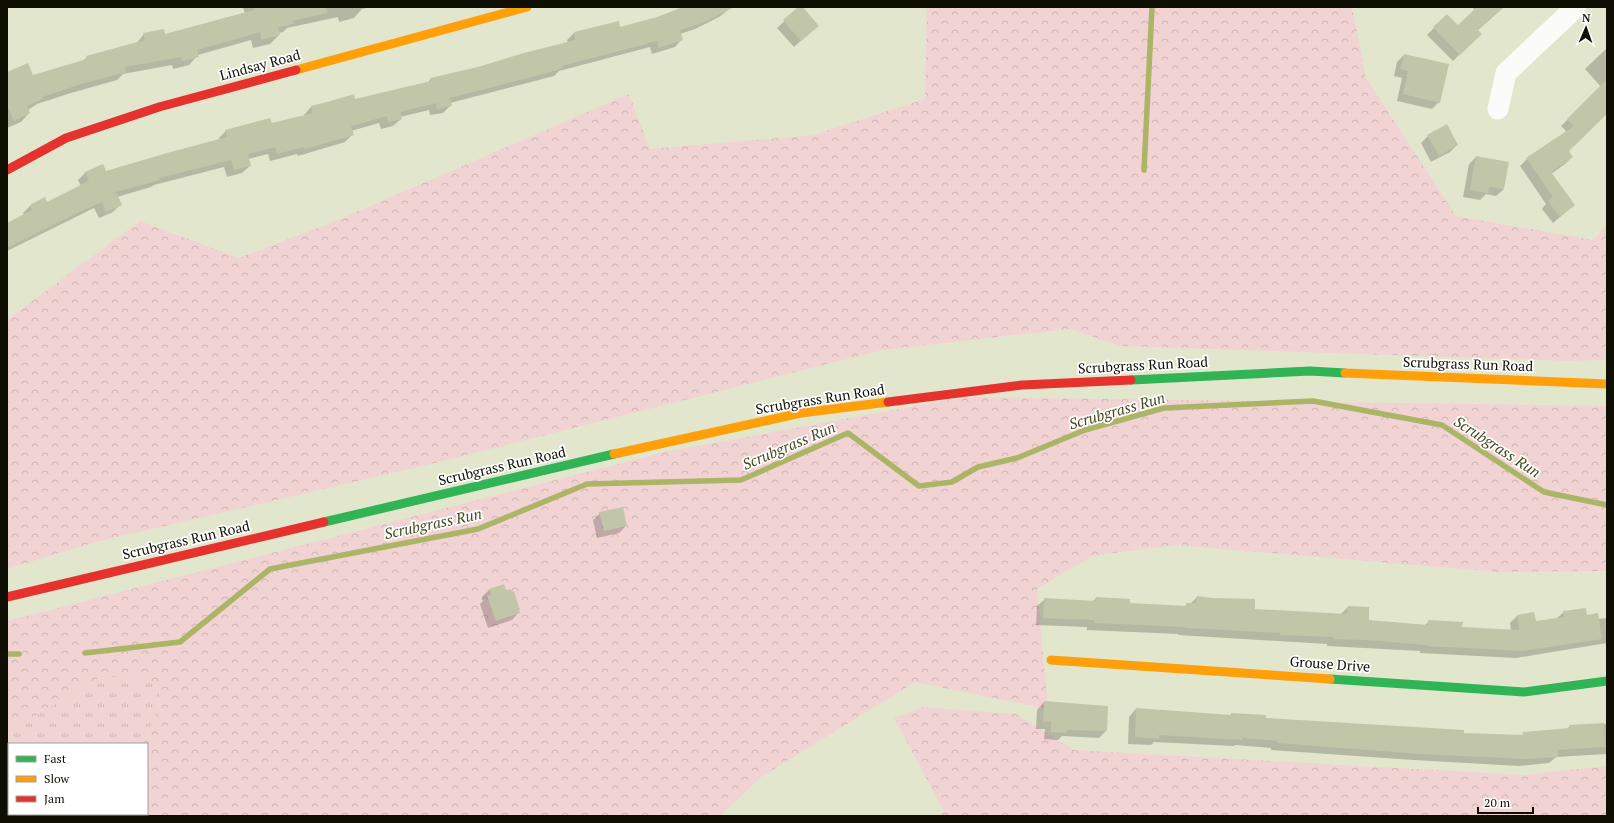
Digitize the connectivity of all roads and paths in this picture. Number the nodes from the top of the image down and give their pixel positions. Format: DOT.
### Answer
graph roads {
  1 [pos="524,7"];
  2 [pos="1576,7"];
  3 [pos="1498,109"];
  4 [pos="7,170"];
  5 [pos="1607,384"];
  6 [pos="7,598"];
  7 [pos="1051,660"];
  8 [pos="1607,681"];
  1 -- 4 [label="street, Lindsay Road"];
  2 -- 3 [label="street"];
  5 -- 6 [label="street, Scrubgrass Run Road"];
  7 -- 8 [label="street, Grouse Drive"];
}
